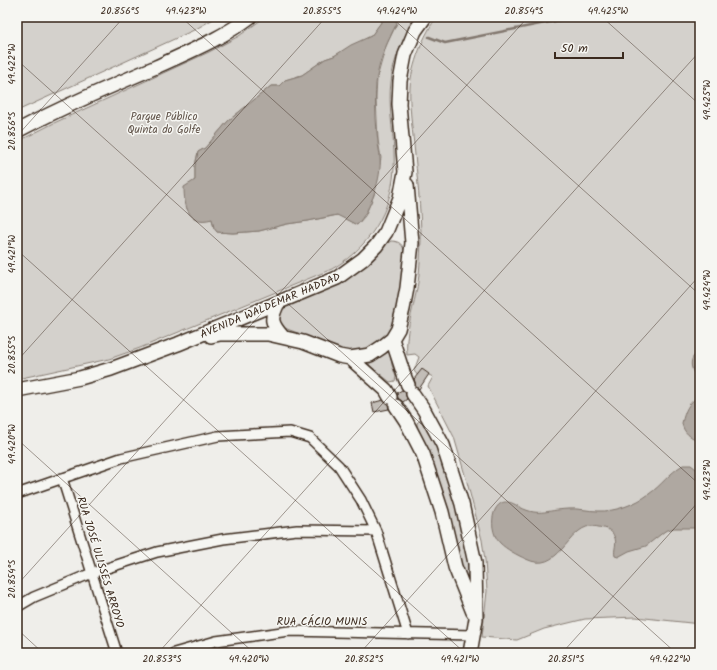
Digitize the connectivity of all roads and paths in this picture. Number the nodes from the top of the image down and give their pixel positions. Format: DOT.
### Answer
graph roads {
  1 [pos="250,17"];
  2 [pos="425,17"];
  3 [pos="17,131"];
  4 [pos="406,172"];
  5 [pos="278,303"];
  6 [pos="282,336"];
  7 [pos="392,339"];
  8 [pos="178,344"];
  9 [pos="350,358"];
  10 [pos="409,386"];
  11 [pos="17,390"];
  12 [pos="391,398"];
  13 [pos="424,410"];
  14 [pos="406,421"];
  15 [pos="62,478"];
  16 [pos="17,494"];
  17 [pos="376,532"];
  18 [pos="92,573"];
  19 [pos="17,607"];
  20 [pos="402,616"];
  21 [pos="476,619"];
  22 [pos="392,633"];
  23 [pos="408,634"];
  24 [pos="473,635"];
  25 [pos="117,653"];
  26 [pos="174,653"];
  27 [pos="470,653"];
  1 -- 3 [label="street"];
  2 -- 4 [label="street, AVENIDA WALDEMAR HADDAD"];
  4 -- 5 [label="street, AVENIDA WALDEMAR HADDAD"];
  4 -- 7 [label="street"];
  5 -- 6 [label="street"];
  5 -- 8 [label="street, AVENIDA WALDEMAR HADDAD"];
  6 -- 8 [label="street"];
  6 -- 9 [label="street"];
  7 -- 9 [label="street"];
  7 -- 10 [label="street"];
  8 -- 11 [label="street, AVENIDA WALDEMAR HADDAD"];
  9 -- 12 [label="street"];
  10 -- 12 [label="street"];
  10 -- 13 [label="street"];
  12 -- 14 [label="street"];
  13 -- 14 [label="street"];
  13 -- 21 [label="street"];
  14 -- 21 [label="street"];
  15 -- 16 [label="street"];
  15 -- 17 [label="street"];
  15 -- 18 [label="street, RUA JOSÉ ULISSES ARROYO"];
  17 -- 18 [label="street"];
  17 -- 20 [label="street"];
  18 -- 19 [label="street"];
  18 -- 25 [label="street, RUA JOSÉ ULISSES ARROYO"];
  20 -- 22 [label="street"];
  20 -- 23 [label="street"];
  21 -- 24 [label="street"];
  22 -- 23 [label="street, RUA CÁCIO MUNIS"];
  22 -- 26 [label="street, RUA CÁCIO MUNIS"];
  23 -- 24 [label="street, RUA CÁCIO MUNIS"];
  24 -- 27 [label="street"];
}
